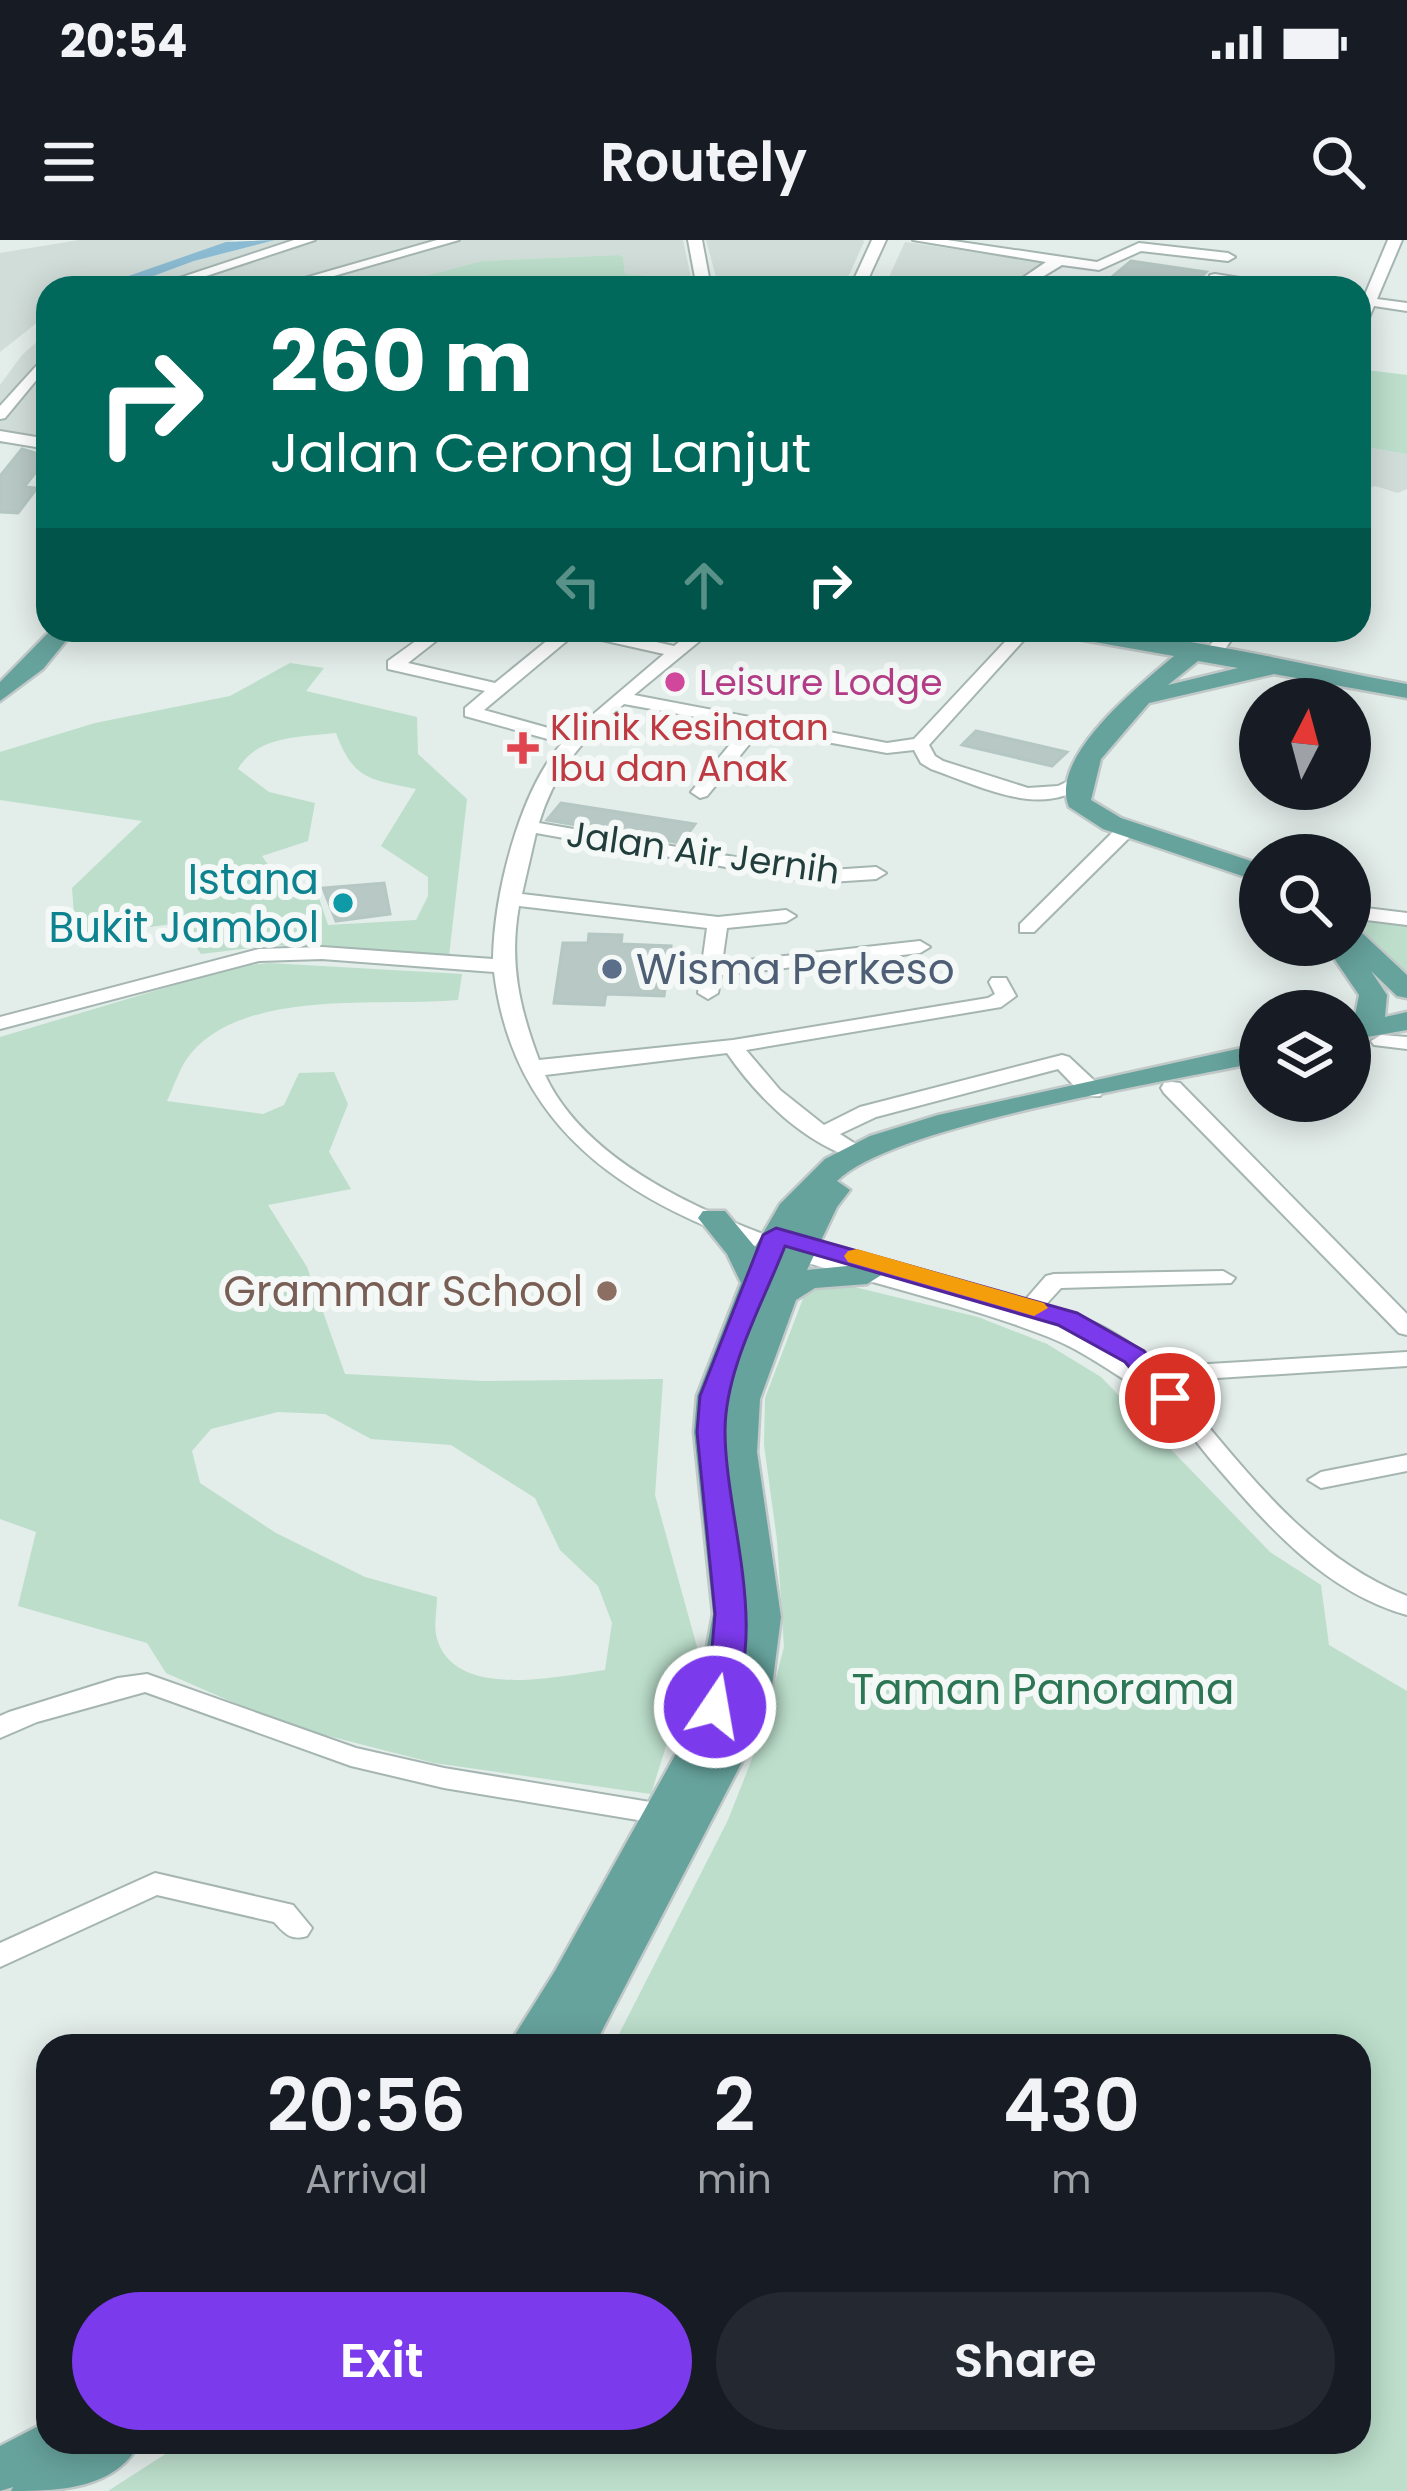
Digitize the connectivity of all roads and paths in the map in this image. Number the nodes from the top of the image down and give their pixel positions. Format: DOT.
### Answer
graph roads {
  1 [pos="308,240"];
  2 [pos="452,240"];
  3 [pos="695,240"];
  4 [pos="879,240"];
  5 [pos="896,240"];
  6 [pos="920,240"];
  7 [pos="1237,240"];
  8 [pos="1395,240"];
  9 [pos="1228,257"];
  10 [pos="1058,261"];
  11 [pos="194,276"];
  12 [pos="321,276"];
  13 [pos="702,276"];
  14 [pos="862,276"];
  15 [pos="879,276"];
  16 [pos="1034,276"];
  17 [pos="1216,276"];
  18 [pos="1377,308"];
  19 [pos="36,372"];
  20 [pos="0,415"];
  21 [pos="0,436"];
  22 [pos="36,441"];
  23 [pos="36,630"];
  24 [pos="53,642"];
  25 [pos="426,642"];
  26 [pos="560,642"];
  27 [pos="631,642"];
  28 [pos="690,642"];
  29 [pos="1014,642"];
  30 [pos="1110,642"];
  31 [pos="1213,642"];
  32 [pos="678,652"];
  33 [pos="1262,668"];
  34 [pos="0,670"];
  35 [pos="1178,672"];
  36 [pos="499,689"];
  37 [pos="0,694"];
  38 [pos="1407,696"];
  39 [pos="622,698"];
  40 [pos="1155,698"];
  41 [pos="756,724"];
  42 [pos="576,742"];
  43 [pos="920,744"];
  44 [pos="1080,777"];
  45 [pos="700,792"];
  46 [pos="531,826"];
  47 [pos="1128,828"];
  48 [pos="1239,855"];
  49 [pos="1239,864"];
  50 [pos="876,873"];
  51 [pos="511,899"];
  52 [pos="1371,915"];
  53 [pos="786,916"];
  54 [pos="1407,920"];
  55 [pos="718,923"];
  56 [pos="1027,928"];
  57 [pos="920,947"];
  58 [pos="1371,957"];
  59 [pos="500,966"];
  60 [pos="1353,966"];
  61 [pos="712,970"];
  62 [pos="999,982"];
  63 [pos="1407,990"];
  64 [pos="708,993"];
  65 [pos="1407,1021"];
  66 [pos="0,1023"];
  67 [pos="1378,1038"];
  68 [pos="733,1046"];
  69 [pos="1239,1058"];
  70 [pos="531,1070"];
  71 [pos="1239,1073"];
  72 [pos="1172,1088"];
  73 [pos="1093,1091"];
  74 [pos="822,1134"];
  75 [pos="857,1152"];
  76 [pos="714,1218"];
  77 [pos="785,1238"];
  78 [pos="837,1251"];
  79 [pos="868,1274"];
  80 [pos="1223,1278"];
  81 [pos="770,1288"];
  82 [pos="1031,1307"];
  83 [pos="1407,1328"];
  84 [pos="1407,1359"];
  85 [pos="1153,1375"];
  86 [pos="1170,1398"];
  87 [pos="1407,1463"];
  88 [pos="1322,1480"];
  89 [pos="1407,1606"];
  90 [pos="8,1716"];
  91 [pos="662,1814"];
  92 [pos="297,1928"];
  93 [pos="0,1956"];
  94 [pos="536,2034"];
  95 [pos="579,2034"];
  96 [pos="36,2448"];
  97 [pos="96,2454"];
  98 [pos="0,2471"];
  99 [pos="34,2491"];
  1 -- 11 [label="street"];
  2 -- 12 [label="street"];
  3 -- 13 [label="street"];
  4 -- 14 [label="street"];
  5 -- 15 [label="street"];
  6 -- 10 [label="street"];
  7 -- 9 [label="street"];
  8 -- 18 [label="street"];
  9 -- 10 [label="street"];
  9 -- 17 [label="street"];
  10 -- 16 [label="street"];
  19 -- 20 [label="street"];
  21 -- 22 [label="street"];
  23 -- 34 [label="main road"];
  24 -- 37 [label="main road"];
  25 -- 36 [label="street"];
  26 -- 36 [label="street"];
  27 -- 32 [label="street"];
  28 -- 32 [label="street, Jalan Air Jernih"];
  29 -- 43 [label="street"];
  30 -- 35 [label="main road"];
  31 -- 33 [label="main road"];
  31 -- 33 [label="main road"];
  31 -- 35 [label="main road"];
  32 -- 39 [label="street, Jalan Air Jernih"];
  33 -- 38 [label="main road"];
  33 -- 40 [label="main road"];
  35 -- 40 [label="main road"];
  35 -- 44 [label="main road"];
  36 -- 42 [label="street"];
  39 -- 41 [label="street"];
  39 -- 42 [label="street, Jalan Air Jernih"];
  40 -- 48 [label="main road"];
  41 -- 43 [label="street"];
  41 -- 45 [label="street"];
  42 -- 46 [label="street, Jalan Air Jernih"];
  43 -- 44 [label="street"];
  44 -- 47 [label="main road"];
  46 -- 50 [label="street, Jalan Air Jernih"];
  46 -- 51 [label="street, Jalan Air Jernih"];
  47 -- 49 [label="main road"];
  47 -- 56 [label="street"];
  51 -- 55 [label="street"];
  51 -- 59 [label="street, Jalan Air Jernih"];
  52 -- 54 [label="street"];
  53 -- 55 [label="street"];
  55 -- 61 [label="street"];
  57 -- 61 [label="street"];
  58 -- 63 [label="main road"];
  59 -- 66 [label="street"];
  59 -- 70 [label="street, Jalan Air Jernih"];
  60 -- 67 [label="main road"];
  61 -- 64 [label="street"];
  62 -- 68 [label="street"];
  65 -- 67 [label="main road"];
  68 -- 70 [label="street"];
  68 -- 74 [label="street"];
  69 -- 73 [label="main road"];
  70 -- 76 [label="street, Jalan Air Jernih"];
  71 -- 72 [label="main road"];
  72 -- 77 [label="main road"];
  72 -- 83 [label="street"];
  73 -- 74 [label="street"];
  73 -- 75 [label="main road"];
  74 -- 75 [label="street"];
  75 -- 77 [label="main road"];
  76 -- 77 [label="street, Jalan Air Jernih"];
  76 -- 81 [label="main road"];
  77 -- 78 [label="main road"];
  77 -- 79 [label="street, Jalan Air Jernih"];
  77 -- 81 [label="main road"];
  78 -- 82 [label="street"];
  79 -- 81 [label="main road"];
  79 -- 86 [label="street, Jalan Air Jernih"];
  80 -- 82 [label="street"];
  81 -- 91 [label="main road"];
  81 -- 95 [label="main road"];
  82 -- 85 [label="street"];
  84 -- 85 [label="street"];
  85 -- 86 [label="street"];
  86 -- 89 [label="street"];
  87 -- 88 [label="street"];
  90 -- 91 [label="street"];
  91 -- 94 [label="main road"];
  92 -- 93 [label="street"];
  96 -- 98 [label="main road"];
  97 -- 99 [label="main road"];
}
